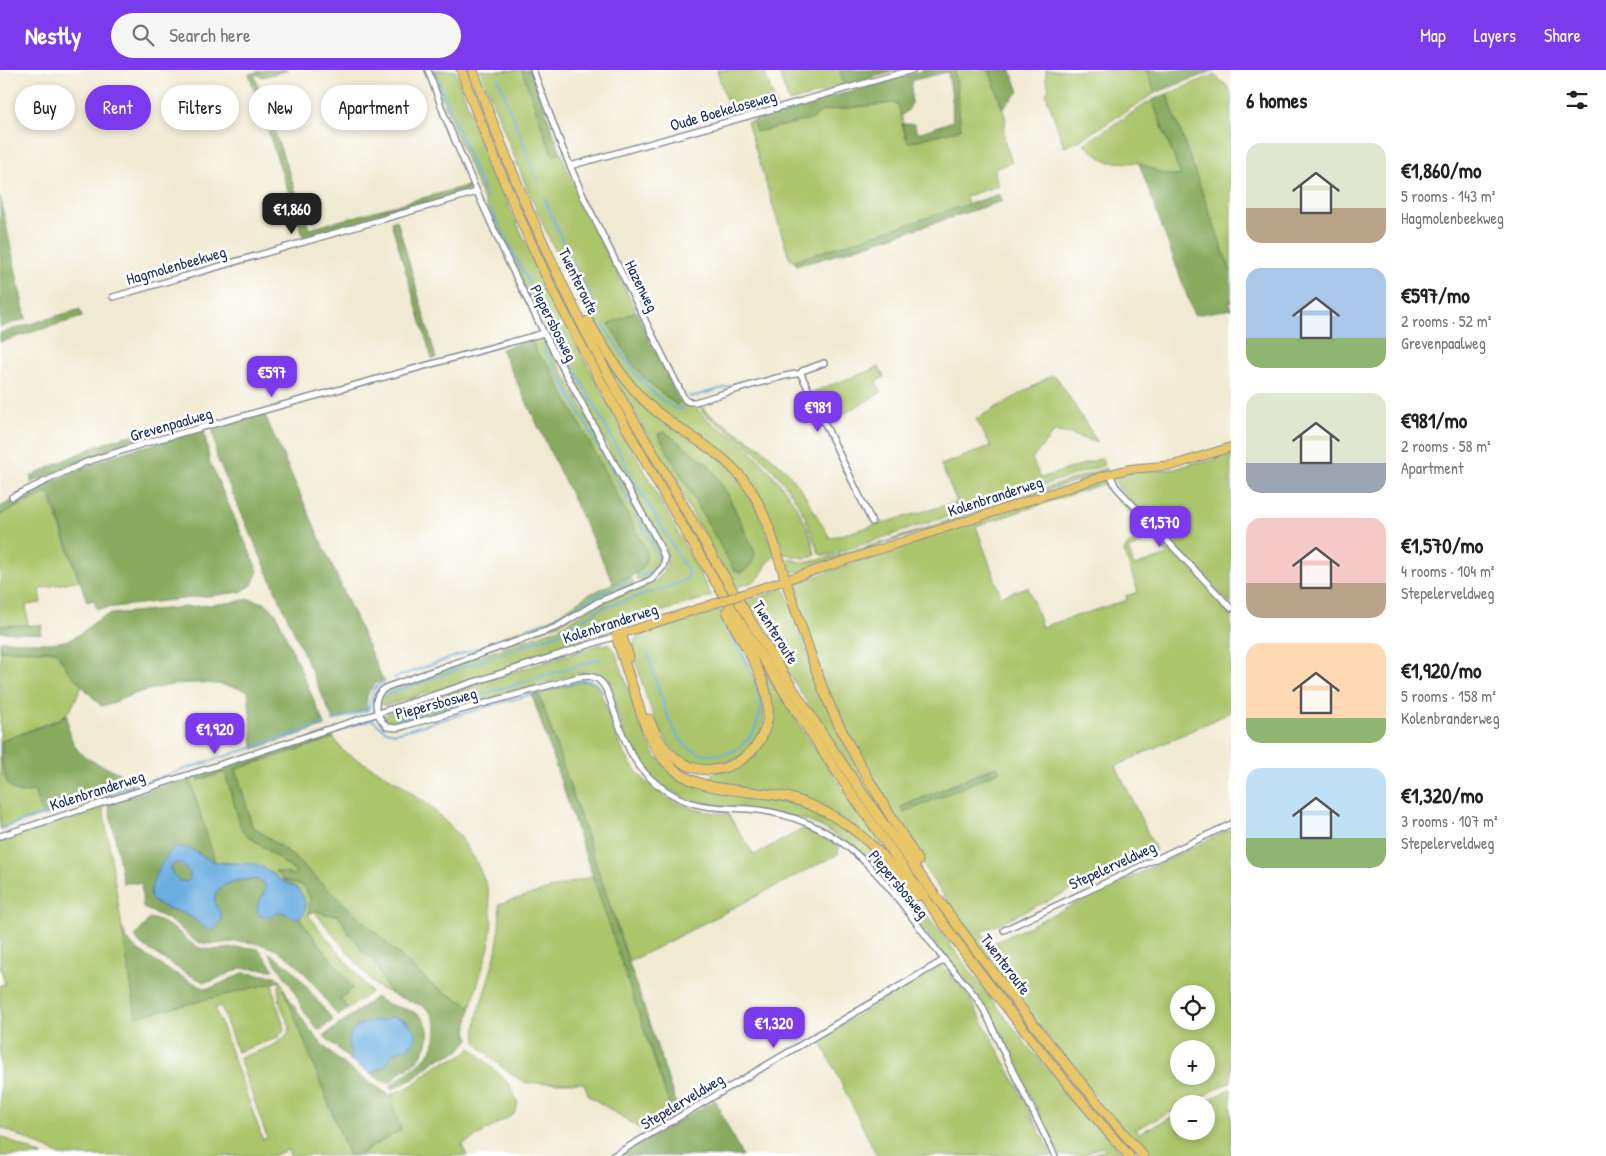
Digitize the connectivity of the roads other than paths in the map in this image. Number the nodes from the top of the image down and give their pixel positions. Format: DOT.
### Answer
graph roads {
  1 [pos="428,70"];
  2 [pos="460,70"];
  3 [pos="473,70"];
  4 [pos="533,70"];
  5 [pos="912,70"];
  6 [pos="570,166"];
  7 [pos="477,192"];
  8 [pos="559,276"];
  9 [pos="113,296"];
  10 [pos="544,332"];
  11 [pos="824,363"];
  12 [pos="801,374"];
  13 [pos="1231,447"];
  14 [pos="1110,474"];
  15 [pos="12,497"];
  16 [pos="872,522"];
  17 [pos="786,580"];
  18 [pos="716,585"];
  19 [pos="1231,608"];
  20 [pos="618,635"];
  21 [pos="377,714"];
  22 [pos="1231,824"];
  23 [pos="0,836"];
  24 [pos="943,905"];
  25 [pos="1004,930"];
  26 [pos="963,950"];
  27 [pos="944,960"];
  28 [pos="613,1156"];
  29 [pos="1055,1156"];
  30 [pos="1129,1156"];
  31 [pos="1143,1156"];
  1 -- 7 [label="street, Piepersbosweg"];
  2 -- 18 [label="highway, Twenteroute"];
  3 -- 8 [label="highway, Twenteroute"];
  4 -- 6 [label="street, Hazenweg"];
  5 -- 6 [label="street, Oude Boekeloseweg"];
  6 -- 12 [label="street, Hazenweg"];
  7 -- 9 [label="street, Hagmolenbeekweg"];
  7 -- 10 [label="street, Piepersbosweg"];
  8 -- 17 [label="highway"];
  8 -- 24 [label="highway, Twenteroute"];
  10 -- 15 [label="street, Grevenpaalweg"];
  10 -- 21 [label="street, Piepersbosweg"];
  11 -- 12 [label="street"];
  12 -- 16 [label="street"];
  13 -- 14 [label="main road, Kolenbranderweg"];
  14 -- 17 [label="main road, Kolenbranderweg"];
  14 -- 19 [label="street"];
  17 -- 20 [label="main road, Kolenbranderweg, bridge"];
  17 -- 24 [label="highway"];
  18 -- 20 [label="highway"];
  18 -- 26 [label="highway, Twenteroute"];
  20 -- 21 [label="street, Kolenbranderweg"];
  20 -- 26 [label="highway"];
  21 -- 23 [label="street, Kolenbranderweg"];
  21 -- 27 [label="street, Piepersbosweg"];
  22 -- 25 [label="street, Stepelerveldweg"];
  24 -- 31 [label="highway, Twenteroute"];
  26 -- 30 [label="highway, Twenteroute"];
  27 -- 28 [label="street, Stepelerveldweg"];
  27 -- 29 [label="street, Piepersbosweg"];
}
